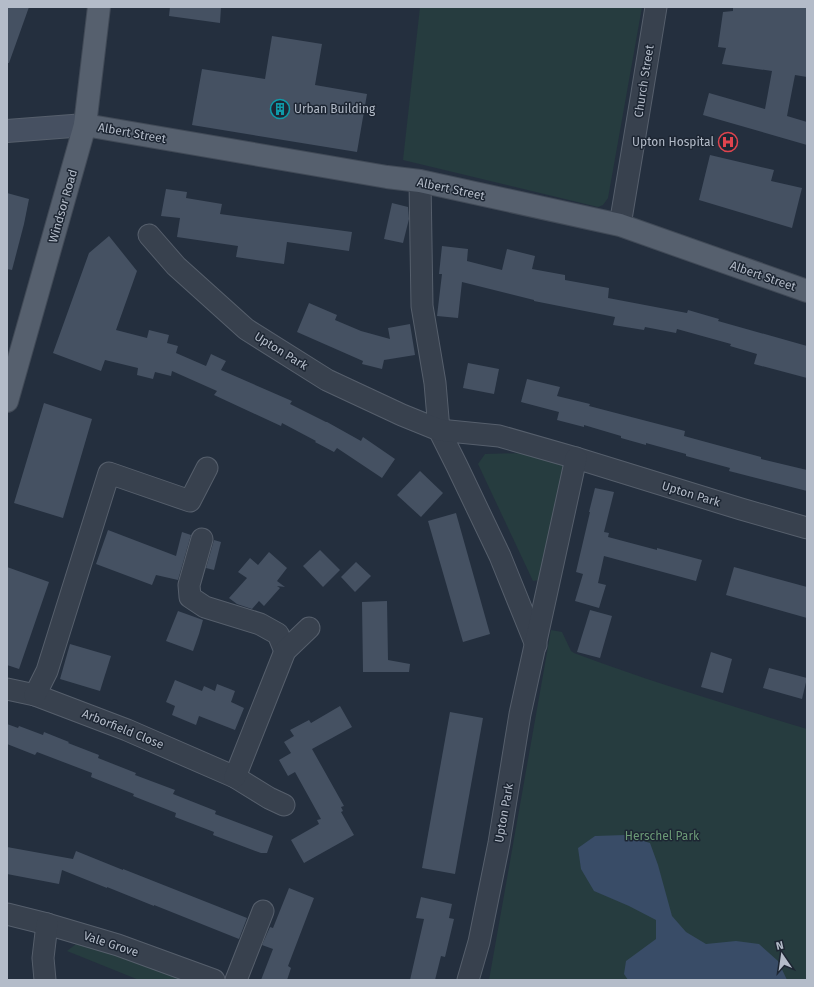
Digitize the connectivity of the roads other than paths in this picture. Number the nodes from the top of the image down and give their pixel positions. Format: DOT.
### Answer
graph roads {
  1 [pos="99,7"];
  2 [pos="656,7"];
  3 [pos="85,125"];
  4 [pos="7,131"];
  5 [pos="420,181"];
  6 [pos="620,226"];
  7 [pos="149,234"];
  8 [pos="807,291"];
  9 [pos="7,401"];
  10 [pos="439,430"];
  11 [pos="576,458"];
  12 [pos="207,468"];
  13 [pos="807,528"];
  14 [pos="202,539"];
  15 [pos="309,628"];
  16 [pos="536,645"];
  17 [pos="285,651"];
  18 [pos="7,689"];
  19 [pos="35,695"];
  20 [pos="235,777"];
  21 [pos="284,805"];
  22 [pos="263,911"];
  23 [pos="7,914"];
  24 [pos="47,924"];
  25 [pos="45,980"];
  26 [pos="214,980"];
  27 [pos="236,980"];
  28 [pos="468,980"];
  1 -- 3 [label="main road, Windsor Road"];
  2 -- 6 [label="street, Church Street"];
  3 -- 4 [label="street"];
  3 -- 5 [label="main road, Albert Street"];
  3 -- 9 [label="main road, Windsor Road"];
  5 -- 6 [label="main road, Albert Street"];
  5 -- 10 [label="street"];
  6 -- 8 [label="main road, Albert Street"];
  7 -- 10 [label="street, Upton Park"];
  10 -- 11 [label="street, Upton Park"];
  10 -- 16 [label="street"];
  11 -- 13 [label="street, Upton Park"];
  11 -- 16 [label="street, Upton Park"];
  12 -- 19 [label="street"];
  14 -- 17 [label="street"];
  15 -- 17 [label="street"];
  16 -- 28 [label="street, Upton Park"];
  17 -- 20 [label="street"];
  18 -- 19 [label="street, Arborfield Close"];
  19 -- 20 [label="street, Arborfield Close"];
  20 -- 21 [label="street, Arborfield Close"];
  22 -- 27 [label="street"];
  23 -- 24 [label="street, Vale Grove"];
  24 -- 25 [label="street"];
  24 -- 26 [label="street, Vale Grove"];
}
